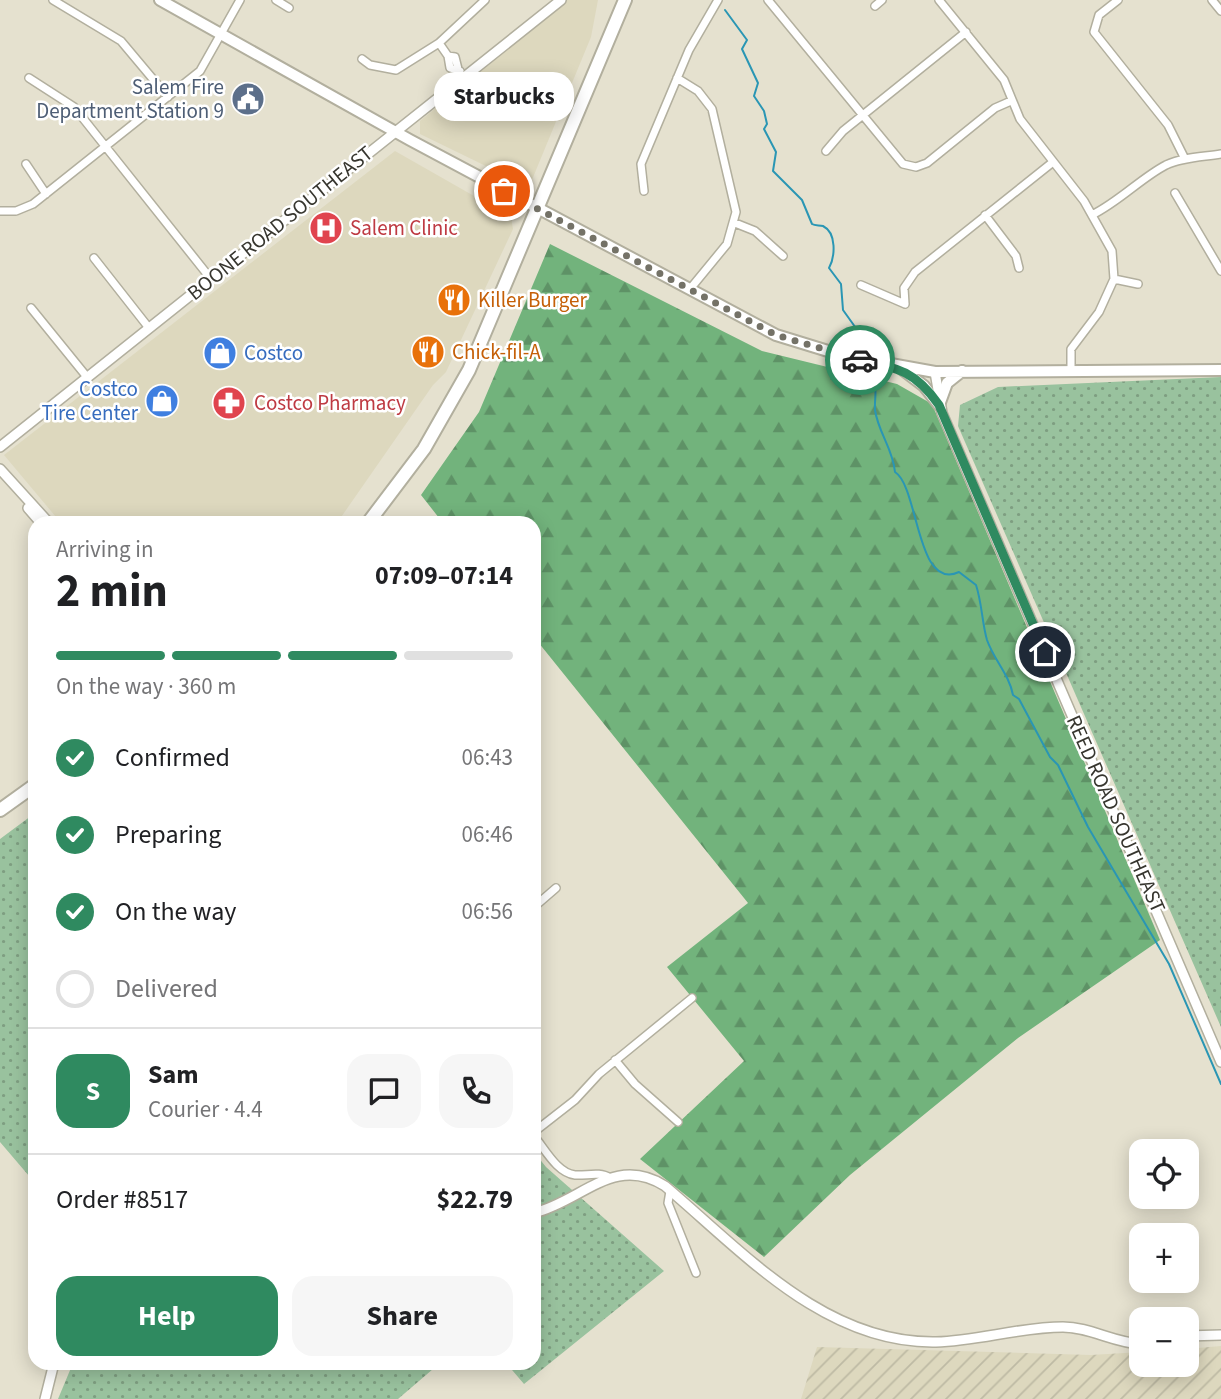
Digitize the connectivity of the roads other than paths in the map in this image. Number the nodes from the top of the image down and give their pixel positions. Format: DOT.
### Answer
graph roads {
  1 [pos="52,0"];
  2 [pos="160,0"];
  3 [pos="240,0"];
  4 [pos="276,0"];
  5 [pos="485,0"];
  6 [pos="561,0"];
  7 [pos="625,0"];
  8 [pos="718,0"];
  9 [pos="768,0"];
  10 [pos="883,0"];
  11 [pos="939,0"];
  12 [pos="1118,0"];
  13 [pos="1212,0"];
  14 [pos="875,6"];
  15 [pos="289,8"];
  16 [pos="1221,11"];
  17 [pos="966,32"];
  18 [pos="222,35"];
  19 [pos="439,43"];
  20 [pos="362,59"];
  21 [pos="462,73"];
  22 [pos="29,78"];
  23 [pos="677,78"];
  24 [pos="168,97"];
  25 [pos="1011,100"];
  26 [pos="862,116"];
  27 [pos="395,131"];
  28 [pos="106,146"];
  29 [pos="826,151"];
  30 [pos="1221,154"];
  31 [pos="1185,159"];
  32 [pos="1053,162"];
  33 [pos="26,164"];
  34 [pos="643,191"];
  35 [pos="1175,192"];
  36 [pos="46,194"];
  37 [pos="539,208"];
  38 [pos="0,211"];
  39 [pos="985,215"];
  40 [pos="1092,215"];
  41 [pos="735,223"];
  42 [pos="783,256"];
  43 [pos="94,258"];
  44 [pos="1019,268"];
  45 [pos="1221,271"];
  46 [pos="211,279"];
  47 [pos="1114,279"];
  48 [pos="1138,284"];
  49 [pos="861,285"];
  50 [pos="690,289"];
  51 [pos="31,308"];
  52 [pos="149,328"];
  53 [pos="901,369"];
  54 [pos="1221,370"];
  55 [pos="1071,371"];
  56 [pos="935,372"];
  57 [pos="962,372"];
  58 [pos="87,377"];
  59 [pos="939,405"];
  60 [pos="0,446"];
  61 [pos="0,468"];
  62 [pos="23,497"];
  63 [pos="36,516"];
  64 [pos="42,516"];
  65 [pos="373,516"];
  66 [pos="28,790"];
  67 [pos="0,810"];
  68 [pos="556,888"];
  69 [pos="541,901"];
  70 [pos="692,998"];
  71 [pos="1218,1045"];
  72 [pos="615,1060"];
  73 [pos="1221,1062"];
  74 [pos="678,1122"];
  75 [pos="541,1128"];
  76 [pos="541,1143"];
  77 [pos="610,1178"];
  78 [pos="670,1191"];
  79 [pos="541,1210"];
  80 [pos="696,1273"];
  81 [pos="1221,1335"];
  82 [pos="1199,1336"];
  83 [pos="1129,1342"];
  84 [pos="52,1370"];
  85 [pos="45,1399"];
  1 -- 24 [label="street"];
  2 -- 18 [label="main road"];
  3 -- 18 [label="street"];
  4 -- 15 [label="street"];
  5 -- 19 [label="street"];
  6 -- 21 [label="street, BOONE ROAD SOUTHEAST"];
  7 -- 37 [label="main road"];
  8 -- 23 [label="street"];
  9 -- 26 [label="street"];
  10 -- 14 [label="street"];
  11 -- 17 [label="street"];
  12 -- 31 [label="street"];
  13 -- 16 [label="street"];
  17 -- 25 [label="street"];
  17 -- 26 [label="street"];
  18 -- 24 [label="street"];
  18 -- 27 [label="main road"];
  19 -- 20 [label="street"];
  19 -- 21 [label="street"];
  21 -- 27 [label="street, BOONE ROAD SOUTHEAST"];
  22 -- 28 [label="street"];
  23 -- 34 [label="street"];
  23 -- 41 [label="street"];
  24 -- 28 [label="street"];
  25 -- 26 [label="street"];
  25 -- 32 [label="street"];
  26 -- 29 [label="street"];
  27 -- 37 [label="main road"];
  27 -- 46 [label="street, BOONE ROAD SOUTHEAST"];
  28 -- 36 [label="street"];
  28 -- 46 [label="street"];
  30 -- 31 [label="street"];
  31 -- 40 [label="street"];
  32 -- 39 [label="street"];
  32 -- 40 [label="street"];
  33 -- 36 [label="street"];
  35 -- 45 [label="street"];
  36 -- 38 [label="street"];
  37 -- 50 [label="main road"];
  37 -- 65 [label="main road"];
  39 -- 44 [label="street"];
  39 -- 49 [label="street"];
  40 -- 47 [label="street"];
  41 -- 42 [label="street"];
  41 -- 50 [label="street"];
  43 -- 52 [label="street"];
  46 -- 52 [label="street, BOONE ROAD SOUTHEAST"];
  47 -- 48 [label="street"];
  47 -- 55 [label="street"];
  50 -- 53 [label="main road"];
  51 -- 58 [label="street"];
  52 -- 58 [label="street, BOONE ROAD SOUTHEAST"];
  53 -- 56 [label="main road"];
  53 -- 59 [label="main road"];
  54 -- 55 [label="main road"];
  55 -- 57 [label="main road"];
  56 -- 57 [label="main road"];
  56 -- 59 [label="street, REED ROAD SOUTHEAST"];
  57 -- 59 [label="main road"];
  58 -- 60 [label="street, BOONE ROAD SOUTHEAST"];
  59 -- 71 [label="street, REED ROAD SOUTHEAST"];
  61 -- 62 [label="street"];
  62 -- 63 [label="street"];
  62 -- 64 [label="street"];
  66 -- 67 [label="main road"];
  68 -- 69 [label="street"];
  70 -- 72 [label="street"];
  71 -- 73 [label="street, REED ROAD SOUTHEAST"];
  72 -- 74 [label="street"];
  72 -- 75 [label="street"];
  76 -- 77 [label="street"];
  77 -- 78 [label="street"];
  77 -- 79 [label="street"];
  78 -- 80 [label="street"];
  78 -- 83 [label="street"];
  81 -- 82 [label="street"];
  84 -- 85 [label="street"];
}
